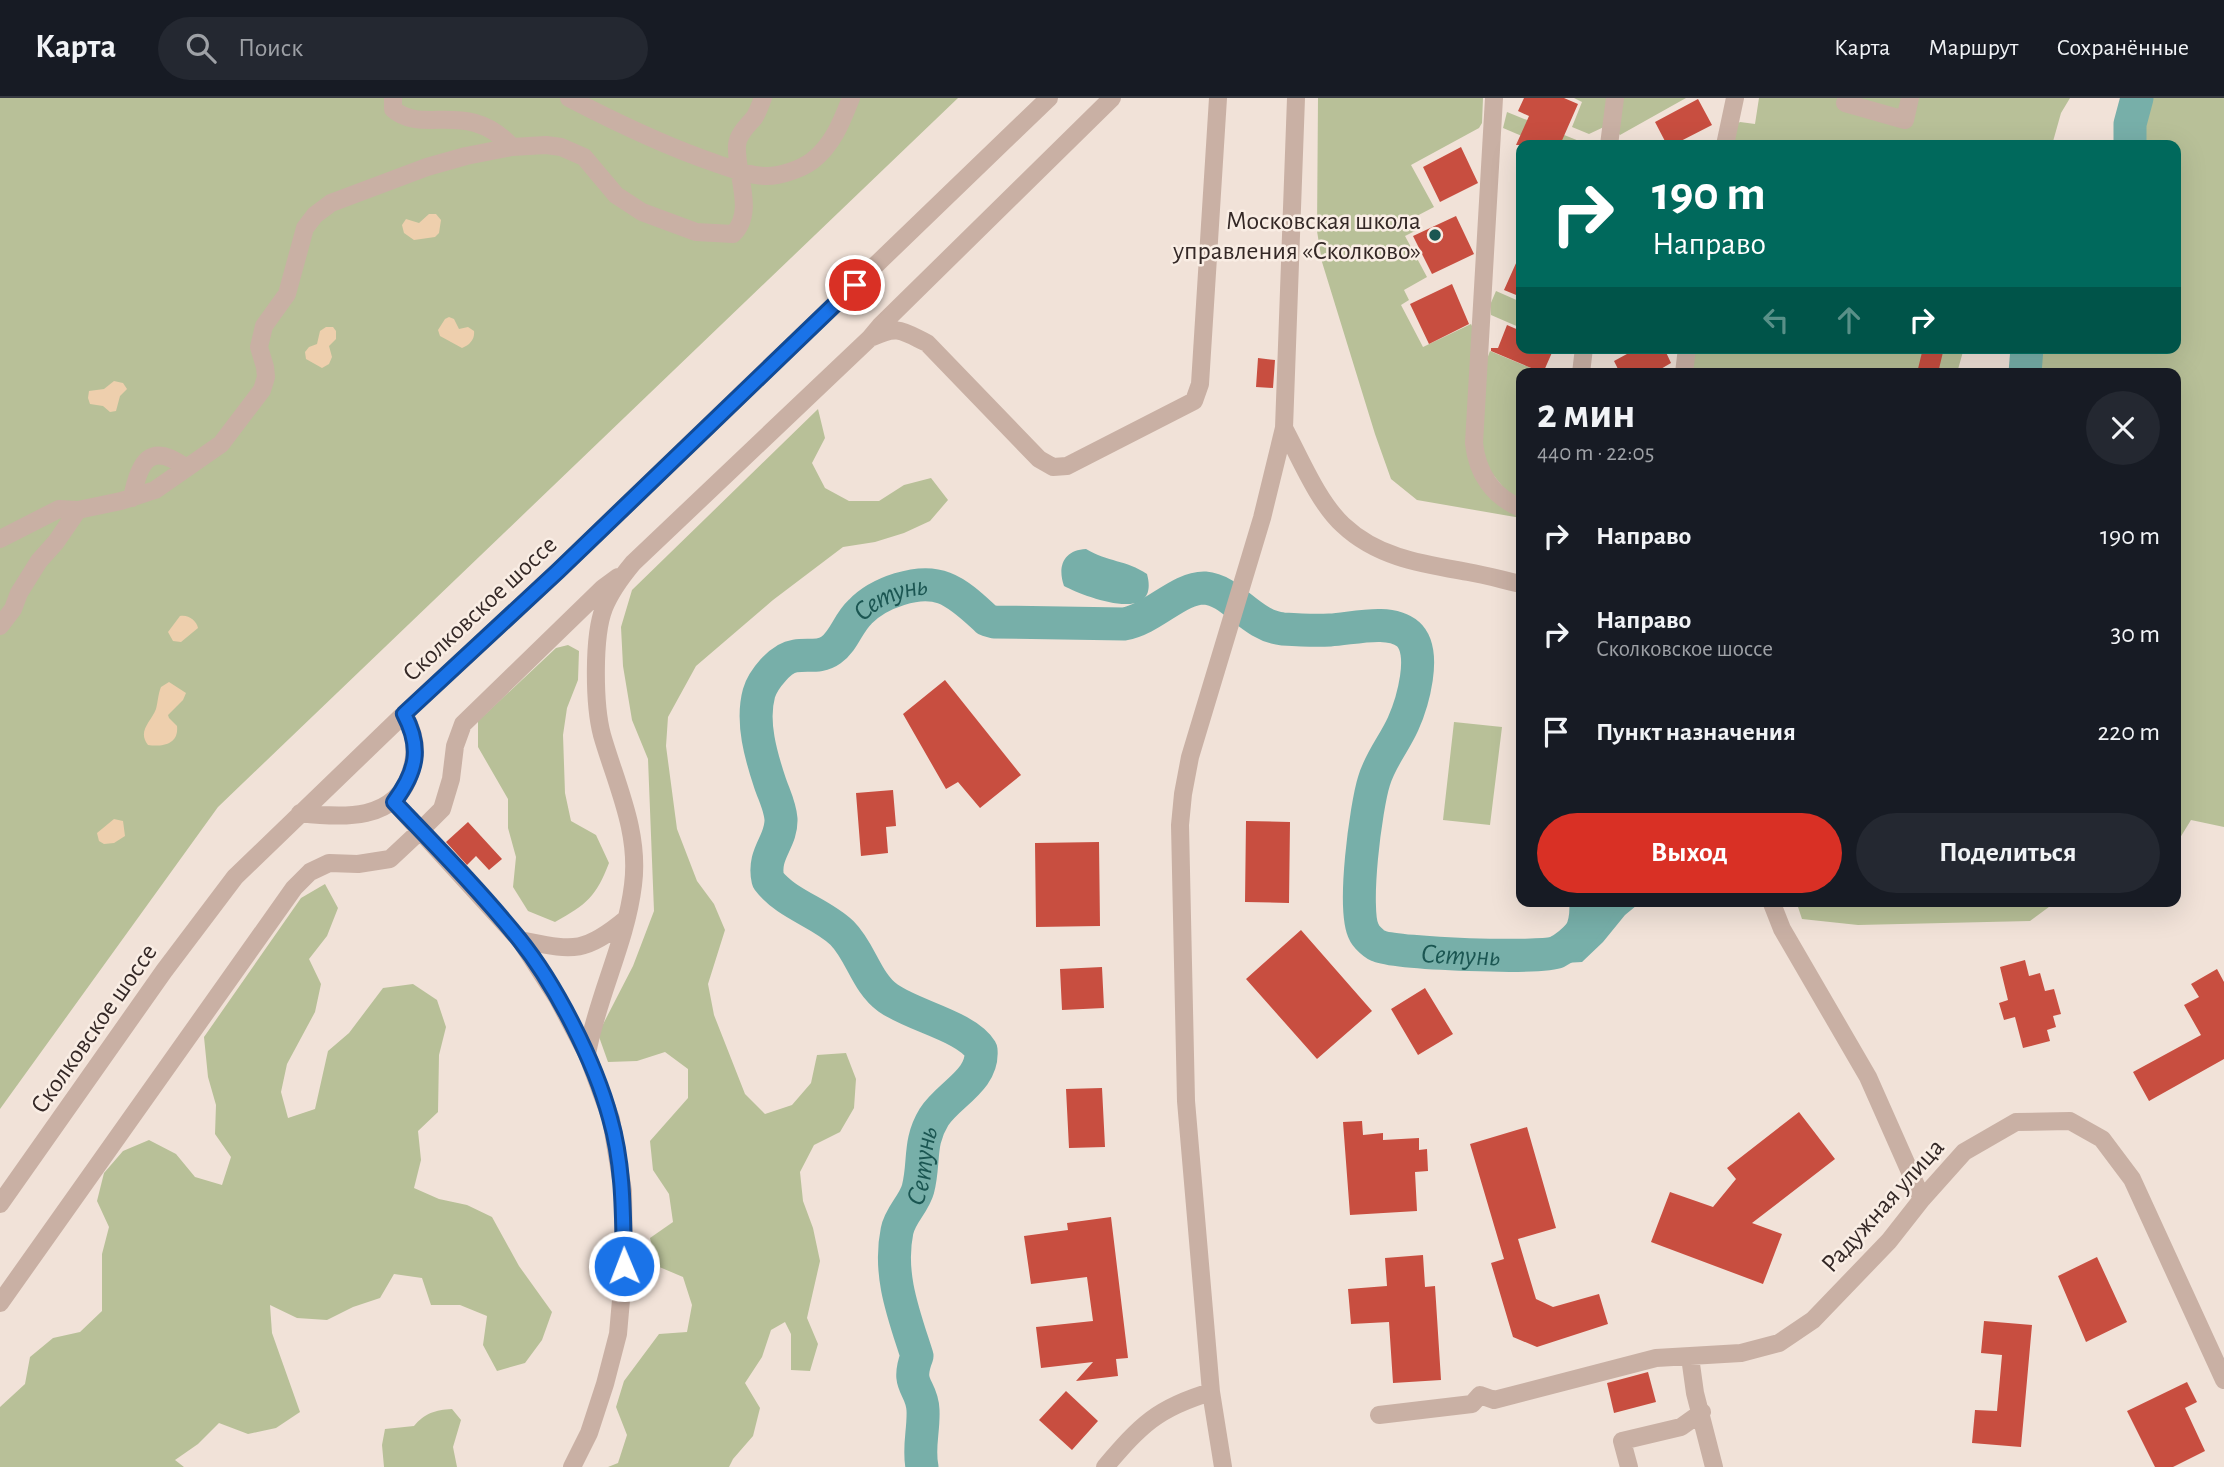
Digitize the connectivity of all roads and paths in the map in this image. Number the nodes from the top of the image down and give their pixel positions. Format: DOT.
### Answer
graph roads {
  1 [pos="393,98"];
  2 [pos="569,98"];
  3 [pos="763,98"];
  4 [pos="851,98"];
  5 [pos="1049,98"];
  6 [pos="1112,98"];
  7 [pos="1218,98"];
  8 [pos="1296,98"];
  9 [pos="1494,98"];
  10 [pos="1615,98"];
  11 [pos="1735,98"];
  12 [pos="1847,98"];
  13 [pos="1910,98"];
  14 [pos="1610,140"];
  15 [pos="1726,140"];
  16 [pos="512,147"];
  17 [pos="738,171"];
  18 [pos="870,338"];
  19 [pos="1284,428"];
  20 [pos="186,467"];
  21 [pos="132,498"];
  22 [pos="1516,505"];
  23 [pos="78,510"];
  24 [pos="0,539"];
  25 [pos="626,571"];
  26 [pos="1516,583"];
  27 [pos="0,626"];
  28 [pos="404,714"];
  29 [pos="394,802"];
  30 [pos="300,813"];
  31 [pos="421,830"];
  32 [pos="1773,907"];
  33 [pos="626,919"];
  34 [pos="520,940"];
  35 [pos="587,1054"];
  36 [pos="1922,1199"];
  37 [pos="0,1204"];
  38 [pos="0,1303"];
  39 [pos="1690,1357"];
  40 [pos="2224,1380"];
  41 [pos="1211,1392"];
  42 [pos="1702,1412"];
  43 [pos="1379,1415"];
  44 [pos="572,1467"];
  45 [pos="1105,1467"];
  46 [pos="1223,1467"];
  47 [pos="1629,1467"];
  48 [pos="1714,1467"];
  1 -- 16 [label="street"];
  2 -- 17 [label="street"];
  3 -- 17 [label="street"];
  4 -- 17 [label="street"];
  5 -- 28 [label="street, Сколковское шоссе"];
  6 -- 18 [label="street"];
  7 -- 18 [label="street"];
  8 -- 19 [label="street"];
  9 -- 22 [label="street"];
  10 -- 14 [label="street"];
  11 -- 15 [label="street"];
  12 -- 13 [label="street"];
  16 -- 17 [label="street"];
  16 -- 20 [label="street"];
  18 -- 25 [label="street"];
  19 -- 26 [label="street"];
  19 -- 41 [label="street"];
  20 -- 21 [label="street"];
  20 -- 21 [label="street"];
  21 -- 23 [label="street"];
  23 -- 24 [label="street"];
  23 -- 27 [label="street"];
  25 -- 31 [label="street"];
  25 -- 33 [label="street"];
  28 -- 29 [label="street"];
  28 -- 30 [label="street, Сколковское шоссе"];
  29 -- 30 [label="street"];
  29 -- 31 [label="street"];
  30 -- 37 [label="street, Сколковское шоссе"];
  31 -- 34 [label="street"];
  31 -- 38 [label="street"];
  32 -- 36 [label="street"];
  33 -- 34 [label="street"];
  33 -- 35 [label="street"];
  34 -- 35 [label="street"];
  35 -- 44 [label="street"];
  36 -- 39 [label="street, Радужная улица"];
  36 -- 40 [label="street, Радужная улица"];
  39 -- 42 [label="street"];
  39 -- 43 [label="street, Радужная улица"];
  41 -- 45 [label="street"];
  41 -- 46 [label="street"];
  42 -- 47 [label="street"];
  42 -- 48 [label="street"];
}
